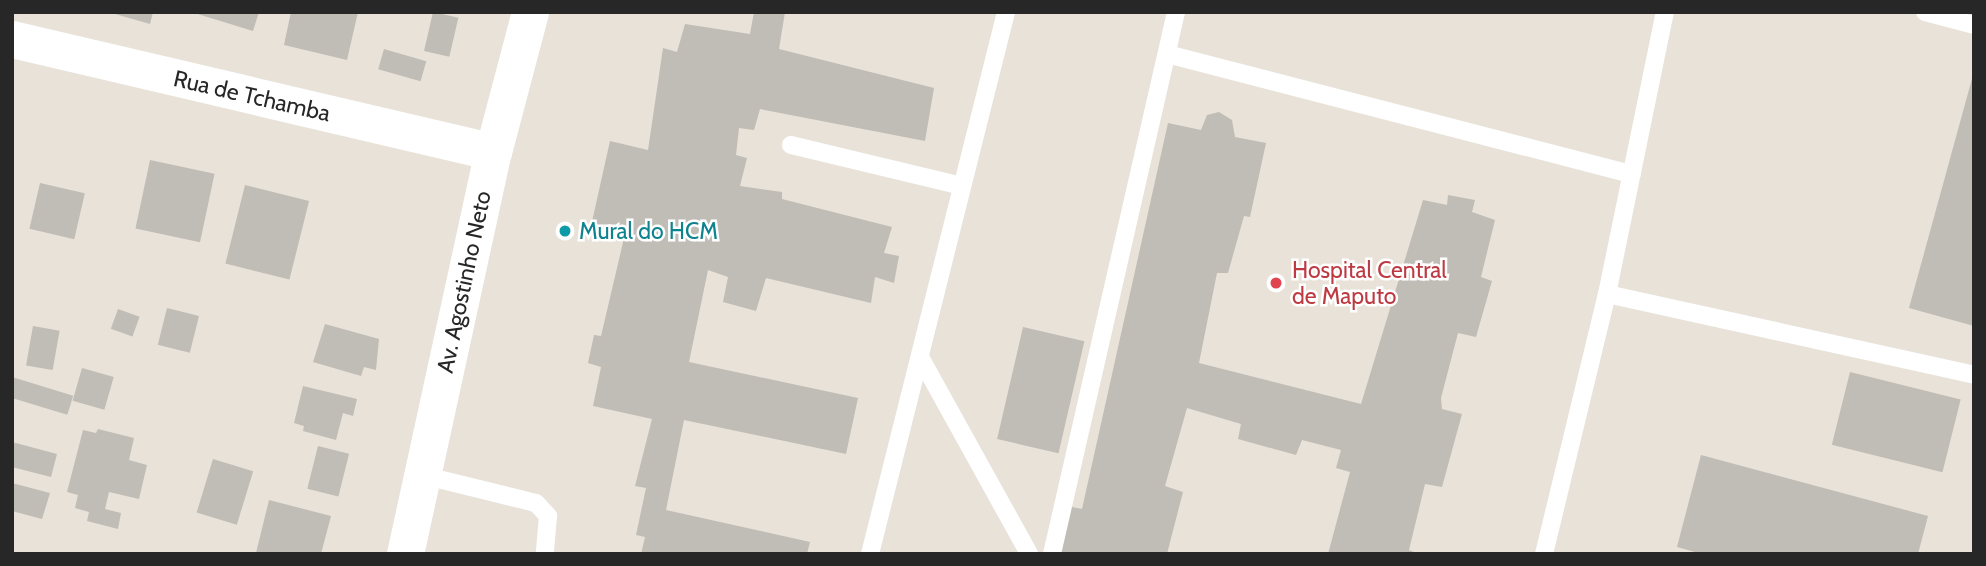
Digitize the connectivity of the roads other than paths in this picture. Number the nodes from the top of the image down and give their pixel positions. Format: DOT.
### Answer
graph roads {
  1 [pos="530,12"];
  2 [pos="1006,12"];
  3 [pos="1176,12"];
  4 [pos="1665,12"];
  5 [pos="1925,12"];
  6 [pos="1974,25"];
  7 [pos="12,39"];
  8 [pos="1167,54"];
  9 [pos="791,145"];
  10 [pos="493,152"];
  11 [pos="1632,174"];
  12 [pos="962,186"];
  13 [pos="1606,294"];
  14 [pos="920,357"];
  15 [pos="1974,375"];
  16 [pos="422,475"];
  17 [pos="405,554"];
  18 [pos="545,554"];
  19 [pos="870,554"];
  20 [pos="1029,554"];
  21 [pos="1052,554"];
  22 [pos="1544,554"];
  1 -- 10 [label="street, Av. Agostinho Neto"];
  2 -- 12 [label="lane"];
  3 -- 8 [label="lane"];
  4 -- 11 [label="lane"];
  5 -- 6 [label="lane"];
  7 -- 10 [label="street, Rua de Tchamba"];
  8 -- 11 [label="lane"];
  8 -- 21 [label="lane"];
  9 -- 12 [label="lane"];
  10 -- 16 [label="street, Av. Agostinho Neto"];
  11 -- 13 [label="lane"];
  12 -- 14 [label="lane"];
  13 -- 15 [label="lane"];
  13 -- 22 [label="lane"];
  14 -- 19 [label="lane"];
  14 -- 20 [label="lane"];
  16 -- 17 [label="street, Av. Agostinho Neto"];
  16 -- 18 [label="lane"];
}
